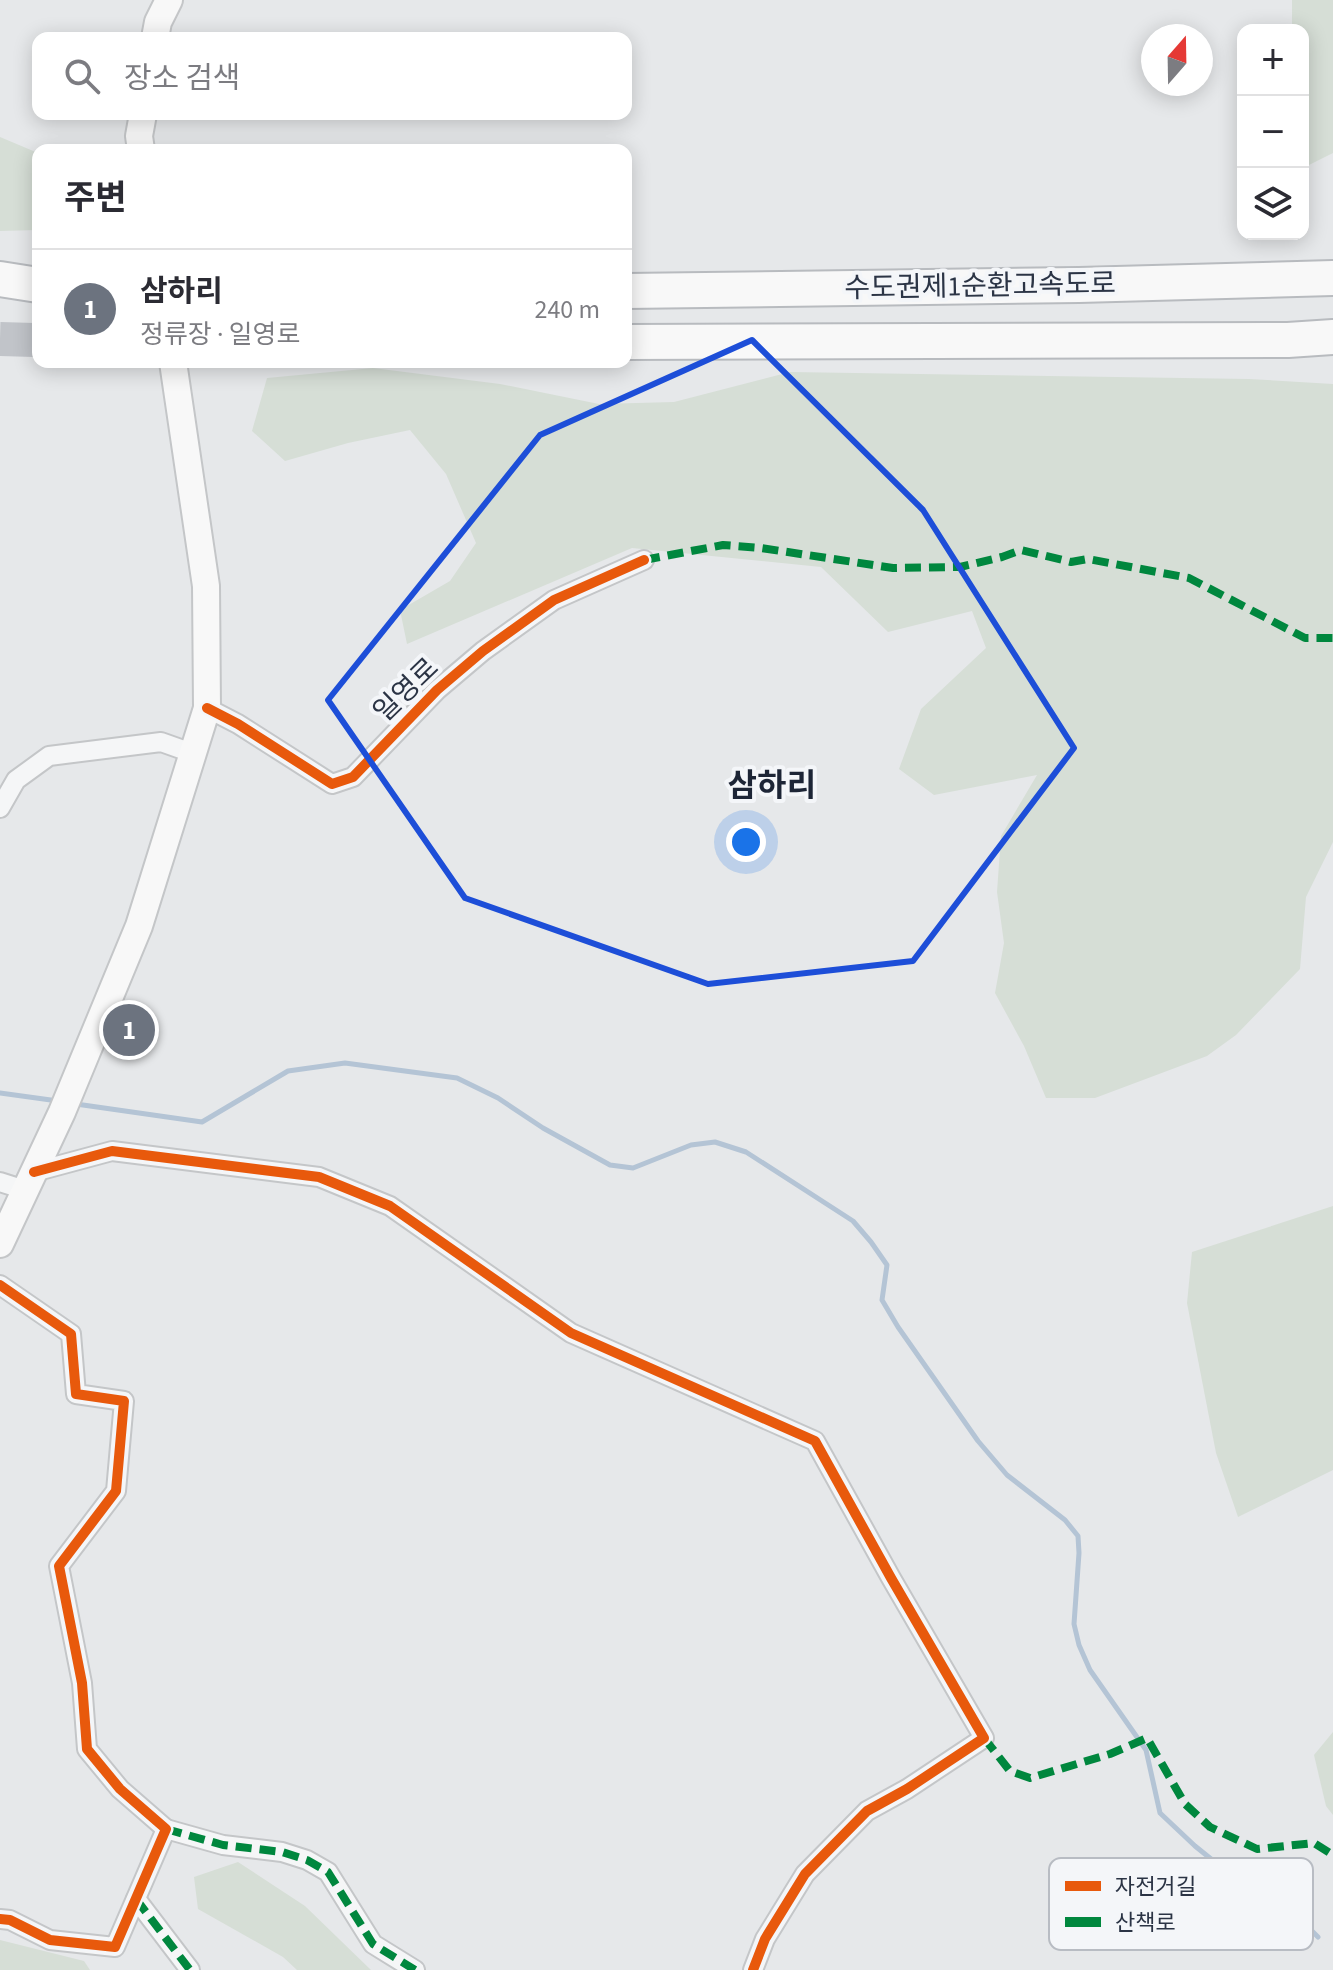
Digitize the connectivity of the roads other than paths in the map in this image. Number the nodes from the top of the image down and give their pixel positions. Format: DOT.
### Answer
graph roads {
  1 [pos="169,0"];
  2 [pos="156,32"];
  3 [pos="142,120"];
  4 [pos="140,144"];
  5 [pos="1333,278"];
  6 [pos="0,279"];
  7 [pos="32,284"];
  8 [pos="632,291"];
  9 [pos="1333,337"];
  10 [pos="632,342"];
  11 [pos="174,368"];
  12 [pos="644,560"];
  13 [pos="207,708"];
  14 [pos="192,753"];
  15 [pos="0,808"];
  16 [pos="30,1181"];
  17 [pos="0,1182"];
  18 [pos="0,1244"];
  19 [pos="0,1285"];
  20 [pos="166,1829"];
  21 [pos="136,1899"];
  22 [pos="0,1919"];
  23 [pos="190,1970"];
  24 [pos="415,1970"];
  25 [pos="753,1970"];
  1 -- 2 [label="main road"];
  3 -- 4 [label="main road"];
  5 -- 8 [label="highway, 수도권제1순환고속도로"];
  6 -- 7 [label="highway"];
  9 -- 10 [label="highway, 수도권제1순환고속도로"];
  11 -- 13 [label="main road"];
  12 -- 13 [label="street, 일영로"];
  13 -- 14 [label="main road"];
  14 -- 15 [label="street"];
  14 -- 16 [label="main road"];
  16 -- 17 [label="street"];
  16 -- 18 [label="main road"];
  16 -- 25 [label="street"];
  19 -- 20 [label="street"];
  20 -- 21 [label="street"];
  20 -- 24 [label="street"];
  21 -- 22 [label="street"];
  21 -- 23 [label="street"];
}
